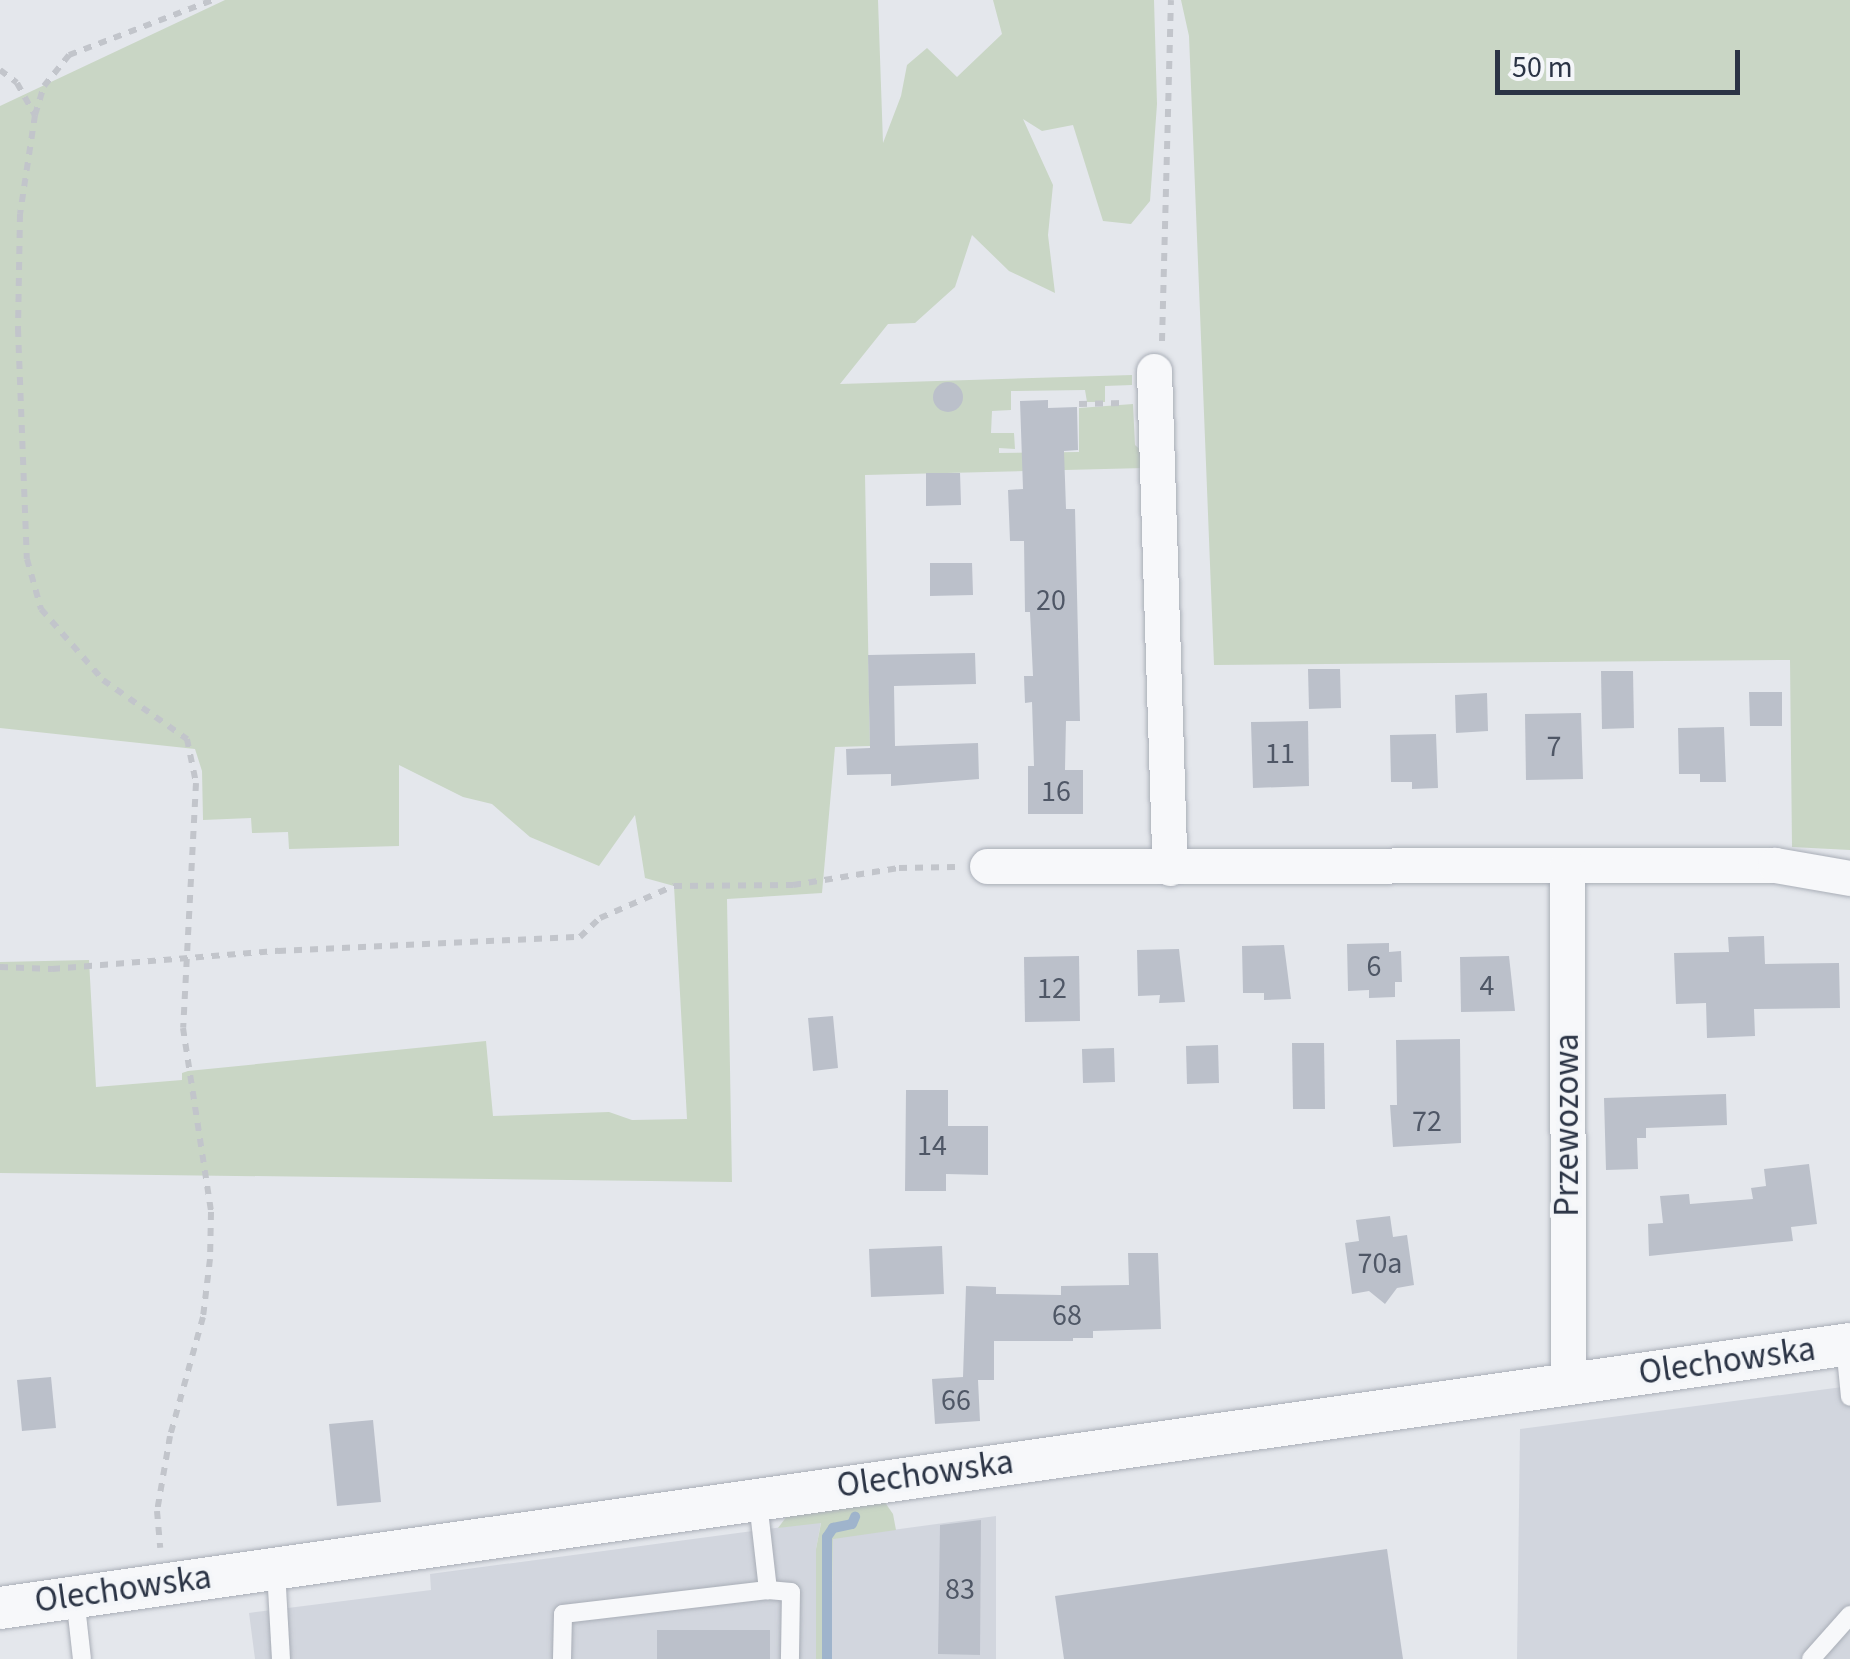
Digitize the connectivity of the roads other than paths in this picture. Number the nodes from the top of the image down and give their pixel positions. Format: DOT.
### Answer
graph roads {
  1 [pos="1154,387"];
  2 [pos="986,866"];
  3 [pos="1567,866"];
  4 [pos="1170,868"];
  5 [pos="1850,878"];
  6 [pos="1848,1344"];
  7 [pos="1568,1384"];
  8 [pos="1850,1397"];
  9 [pos="757,1498"];
  10 [pos="276,1567"];
  11 [pos="768,1590"];
  12 [pos="75,1596"];
  13 [pos="0,1608"];
  14 [pos="1850,1615"];
  15 [pos="82,1659"];
  16 [pos="281,1659"];
  17 [pos="562,1659"];
  18 [pos="790,1659"];
  19 [pos="1810,1659"];
  1 -- 4 [label="street"];
  2 -- 4 [label="street"];
  3 -- 4 [label="street"];
  3 -- 5 [label="street"];
  3 -- 7 [label="street, Przewozowa"];
  6 -- 7 [label="street, Olechowska"];
  6 -- 8 [label="lane"];
  7 -- 9 [label="street, Olechowska"];
  9 -- 10 [label="street, Olechowska"];
  9 -- 11 [label="lane"];
  10 -- 12 [label="street, Olechowska"];
  10 -- 16 [label="lane"];
  11 -- 17 [label="lane"];
  11 -- 18 [label="lane"];
  12 -- 13 [label="street, Olechowska"];
  12 -- 15 [label="lane"];
  14 -- 19 [label="lane"];
}
